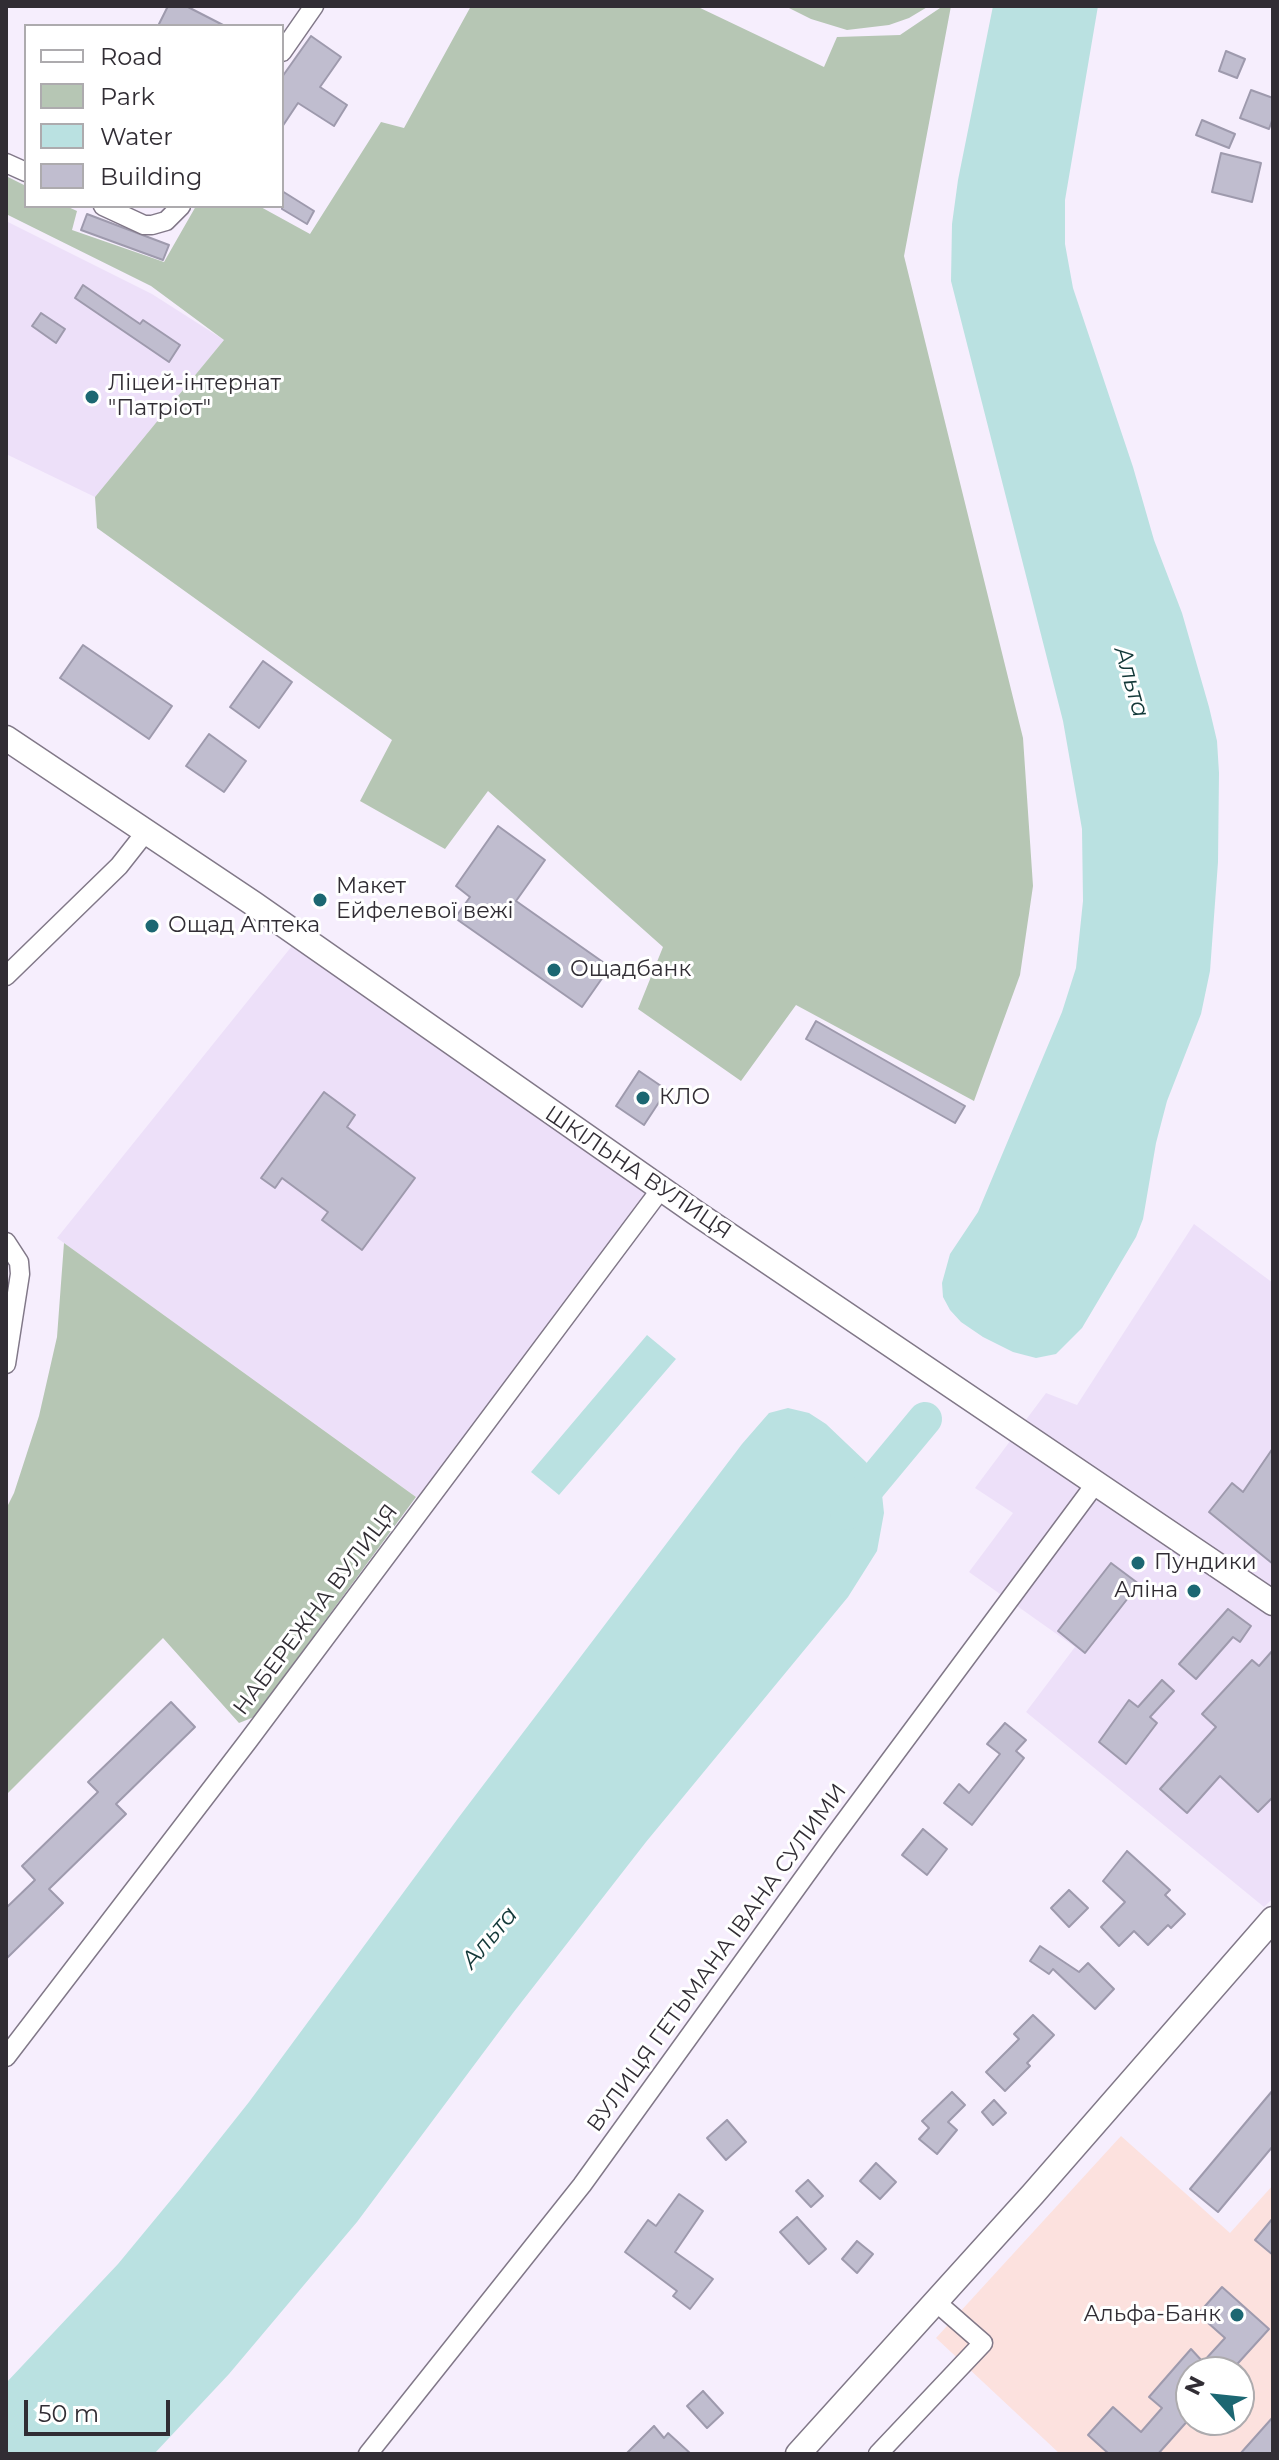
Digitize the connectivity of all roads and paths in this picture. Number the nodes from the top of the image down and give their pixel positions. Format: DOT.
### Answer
graph roads {
  1 [pos="314,6"];
  2 [pos="284,49"];
  3 [pos="107,208"];
  4 [pos="179,208"];
  5 [pos="6,738"];
  6 [pos="145,833"];
  7 [pos="6,976"];
  8 [pos="661,1189"];
  9 [pos="6,1242"];
  10 [pos="7,1359"];
  11 [pos="1096,1483"];
  12 [pos="1273,1603"];
  13 [pos="1273,1919"];
  14 [pos="6,2057"];
  15 [pos="936,2302"];
  16 [pos="368,2454"];
  17 [pos="798,2454"];
  18 [pos="878,2454"];
  1 -- 2 [label="street"];
  3 -- 4 [label="street"];
  5 -- 6 [label="main road, ШКІЛЬНА ВУЛИЦЯ"];
  6 -- 7 [label="street"];
  6 -- 8 [label="main road, ШКІЛЬНА ВУЛИЦЯ"];
  8 -- 11 [label="main road, ШКІЛЬНА ВУЛИЦЯ"];
  8 -- 14 [label="street, НАБЕРЕЖНА ВУЛИЦЯ"];
  9 -- 10 [label="street"];
  11 -- 12 [label="main road, ШКІЛЬНА ВУЛИЦЯ"];
  11 -- 16 [label="street, ВУЛИЦЯ ГЕТЬМАНА ІВАНА СУЛИМИ"];
  13 -- 15 [label="main road"];
  15 -- 17 [label="main road"];
  15 -- 18 [label="street"];
}
